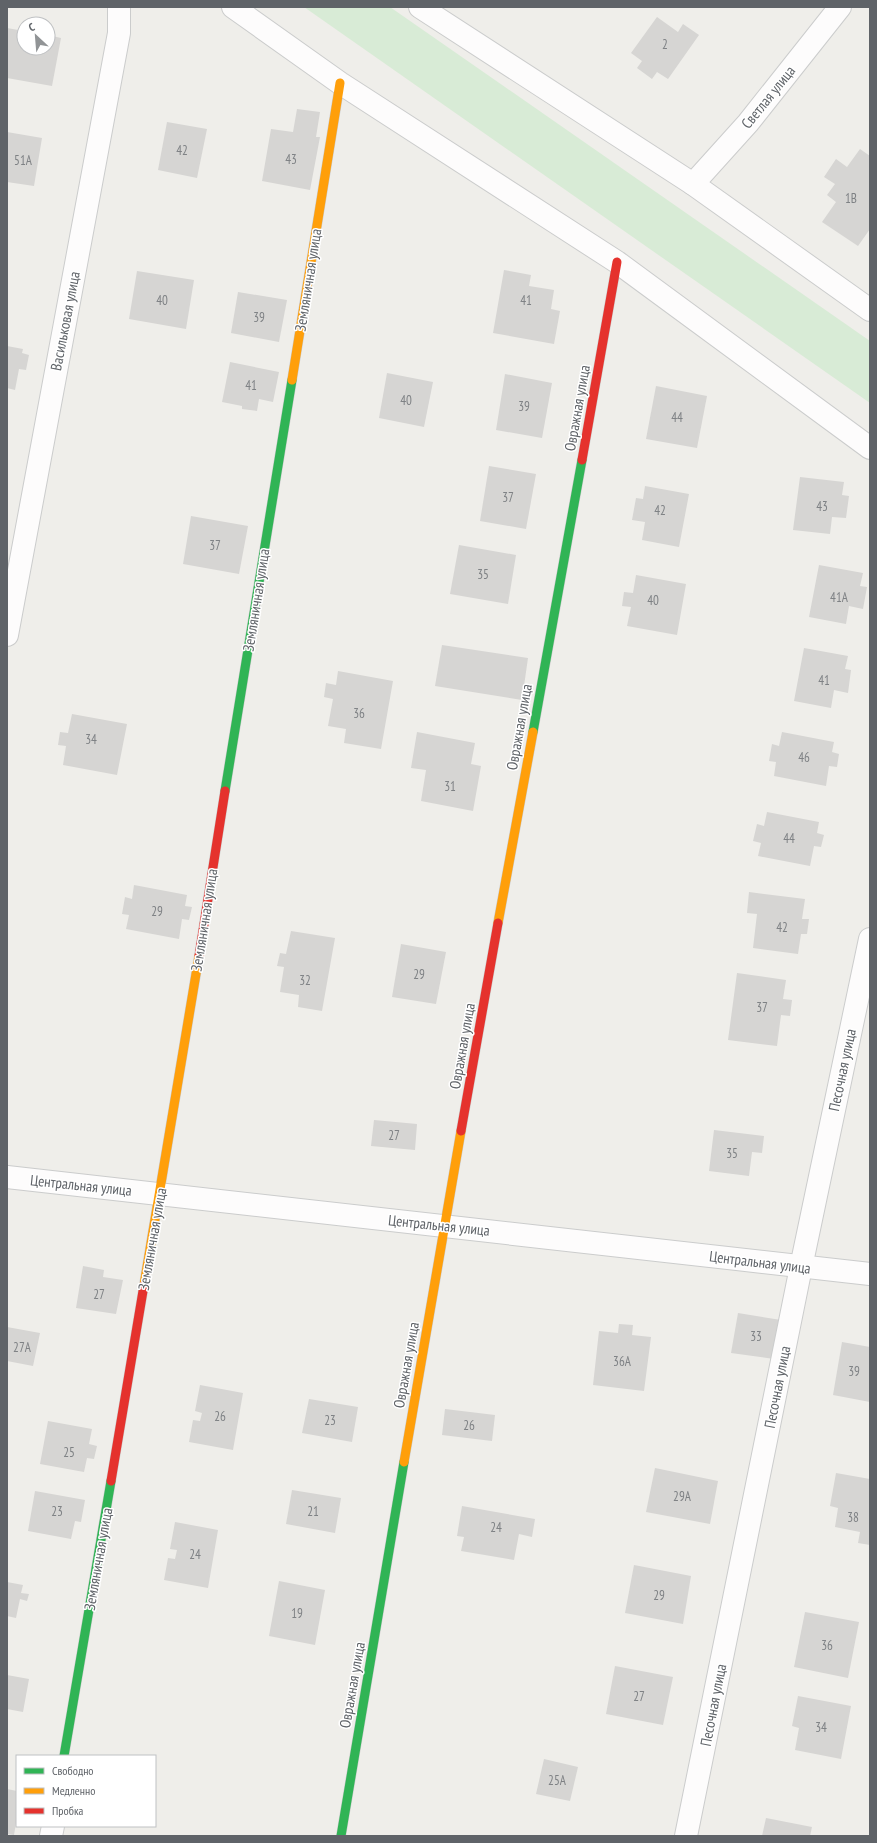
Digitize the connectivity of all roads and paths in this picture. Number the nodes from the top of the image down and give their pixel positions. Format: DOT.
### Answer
graph roads {
  1 [pos="119,7"];
  2 [pos="232,7"];
  3 [pos="420,7"];
  4 [pos="840,7"];
  5 [pos="340,83"];
  6 [pos="693,184"];
  7 [pos="617,262"];
  8 [pos="870,310"];
  9 [pos="870,448"];
  10 [pos="7,635"];
  11 [pos="870,939"];
  12 [pos="7,1177"];
  13 [pos="160,1194"];
  14 [pos="444,1226"];
  15 [pos="801,1267"];
  16 [pos="870,1274"];
  17 [pos="64,1755"];
  18 [pos="341,1836"];
  19 [pos="686,1836"];
  1 -- 10 [label="street, Васильковая улица"];
  2 -- 5 [label="street"];
  3 -- 6 [label="street"];
  4 -- 6 [label="street, Светлая улица"];
  5 -- 7 [label="street"];
  5 -- 13 [label="street, Земляничная улица"];
  6 -- 8 [label="street"];
  7 -- 9 [label="street"];
  7 -- 14 [label="street, Овражная улица"];
  11 -- 15 [label="street, Песочная улица"];
  12 -- 13 [label="street, Центральная улица"];
  13 -- 14 [label="street, Центральная улица"];
  13 -- 17 [label="street, Земляничная улица"];
  14 -- 15 [label="street, Центральная улица"];
  14 -- 18 [label="street, Овражная улица"];
  15 -- 16 [label="street, Центральная улица"];
  15 -- 19 [label="street, Песочная улица"];
}
